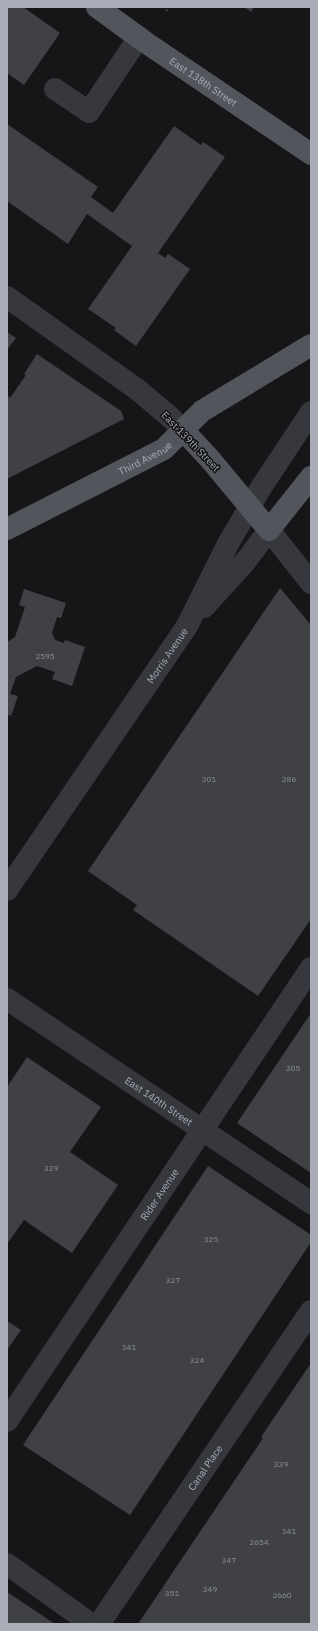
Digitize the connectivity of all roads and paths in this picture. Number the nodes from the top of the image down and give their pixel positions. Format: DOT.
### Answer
graph roads {
  1 [pos="97,7"];
  2 [pos="169,7"];
  3 [pos="166,11"];
  4 [pos="139,37"];
  5 [pos="55,89"];
  6 [pos="311,154"];
  7 [pos="7,297"];
  8 [pos="311,345"];
  9 [pos="311,412"];
  10 [pos="183,430"];
  11 [pos="311,477"];
  12 [pos="250,506"];
  13 [pos="7,529"];
  14 [pos="269,530"];
  15 [pos="311,582"];
  16 [pos="187,626"];
  17 [pos="7,890"];
  18 [pos="311,968"];
  19 [pos="7,999"];
  20 [pos="203,1131"];
  21 [pos="311,1203"];
  22 [pos="311,1311"];
  23 [pos="7,1421"];
  24 [pos="7,1564"];
  25 [pos="91,1624"];
  26 [pos="99,1624"];
  1 -- 4 [label="main road, East 138th Street"];
  2 -- 3 [label="path"];
  4 -- 5 [label="street"];
  4 -- 6 [label="main road, East 138th Street"];
  7 -- 10 [label="street, East 139th Street"];
  8 -- 10 [label="main road, Third Avenue"];
  9 -- 12 [label="street, Morris Avenue"];
  10 -- 12 [label="main road, East 139th Street"];
  10 -- 13 [label="main road, Third Avenue"];
  11 -- 14 [label="main road"];
  12 -- 14 [label="main road, East 139th Street"];
  12 -- 16 [label="street, Morris Avenue"];
  14 -- 15 [label="street, East 139th Street"];
  14 -- 16 [label="street"];
  16 -- 17 [label="street, Morris Avenue"];
  18 -- 20 [label="street, Rider Avenue"];
  19 -- 20 [label="street, East 140th Street"];
  20 -- 21 [label="street, East 140th Street"];
  20 -- 23 [label="street, Rider Avenue"];
  22 -- 26 [label="street, Canal Place"];
  24 -- 25 [label="street"];
}
